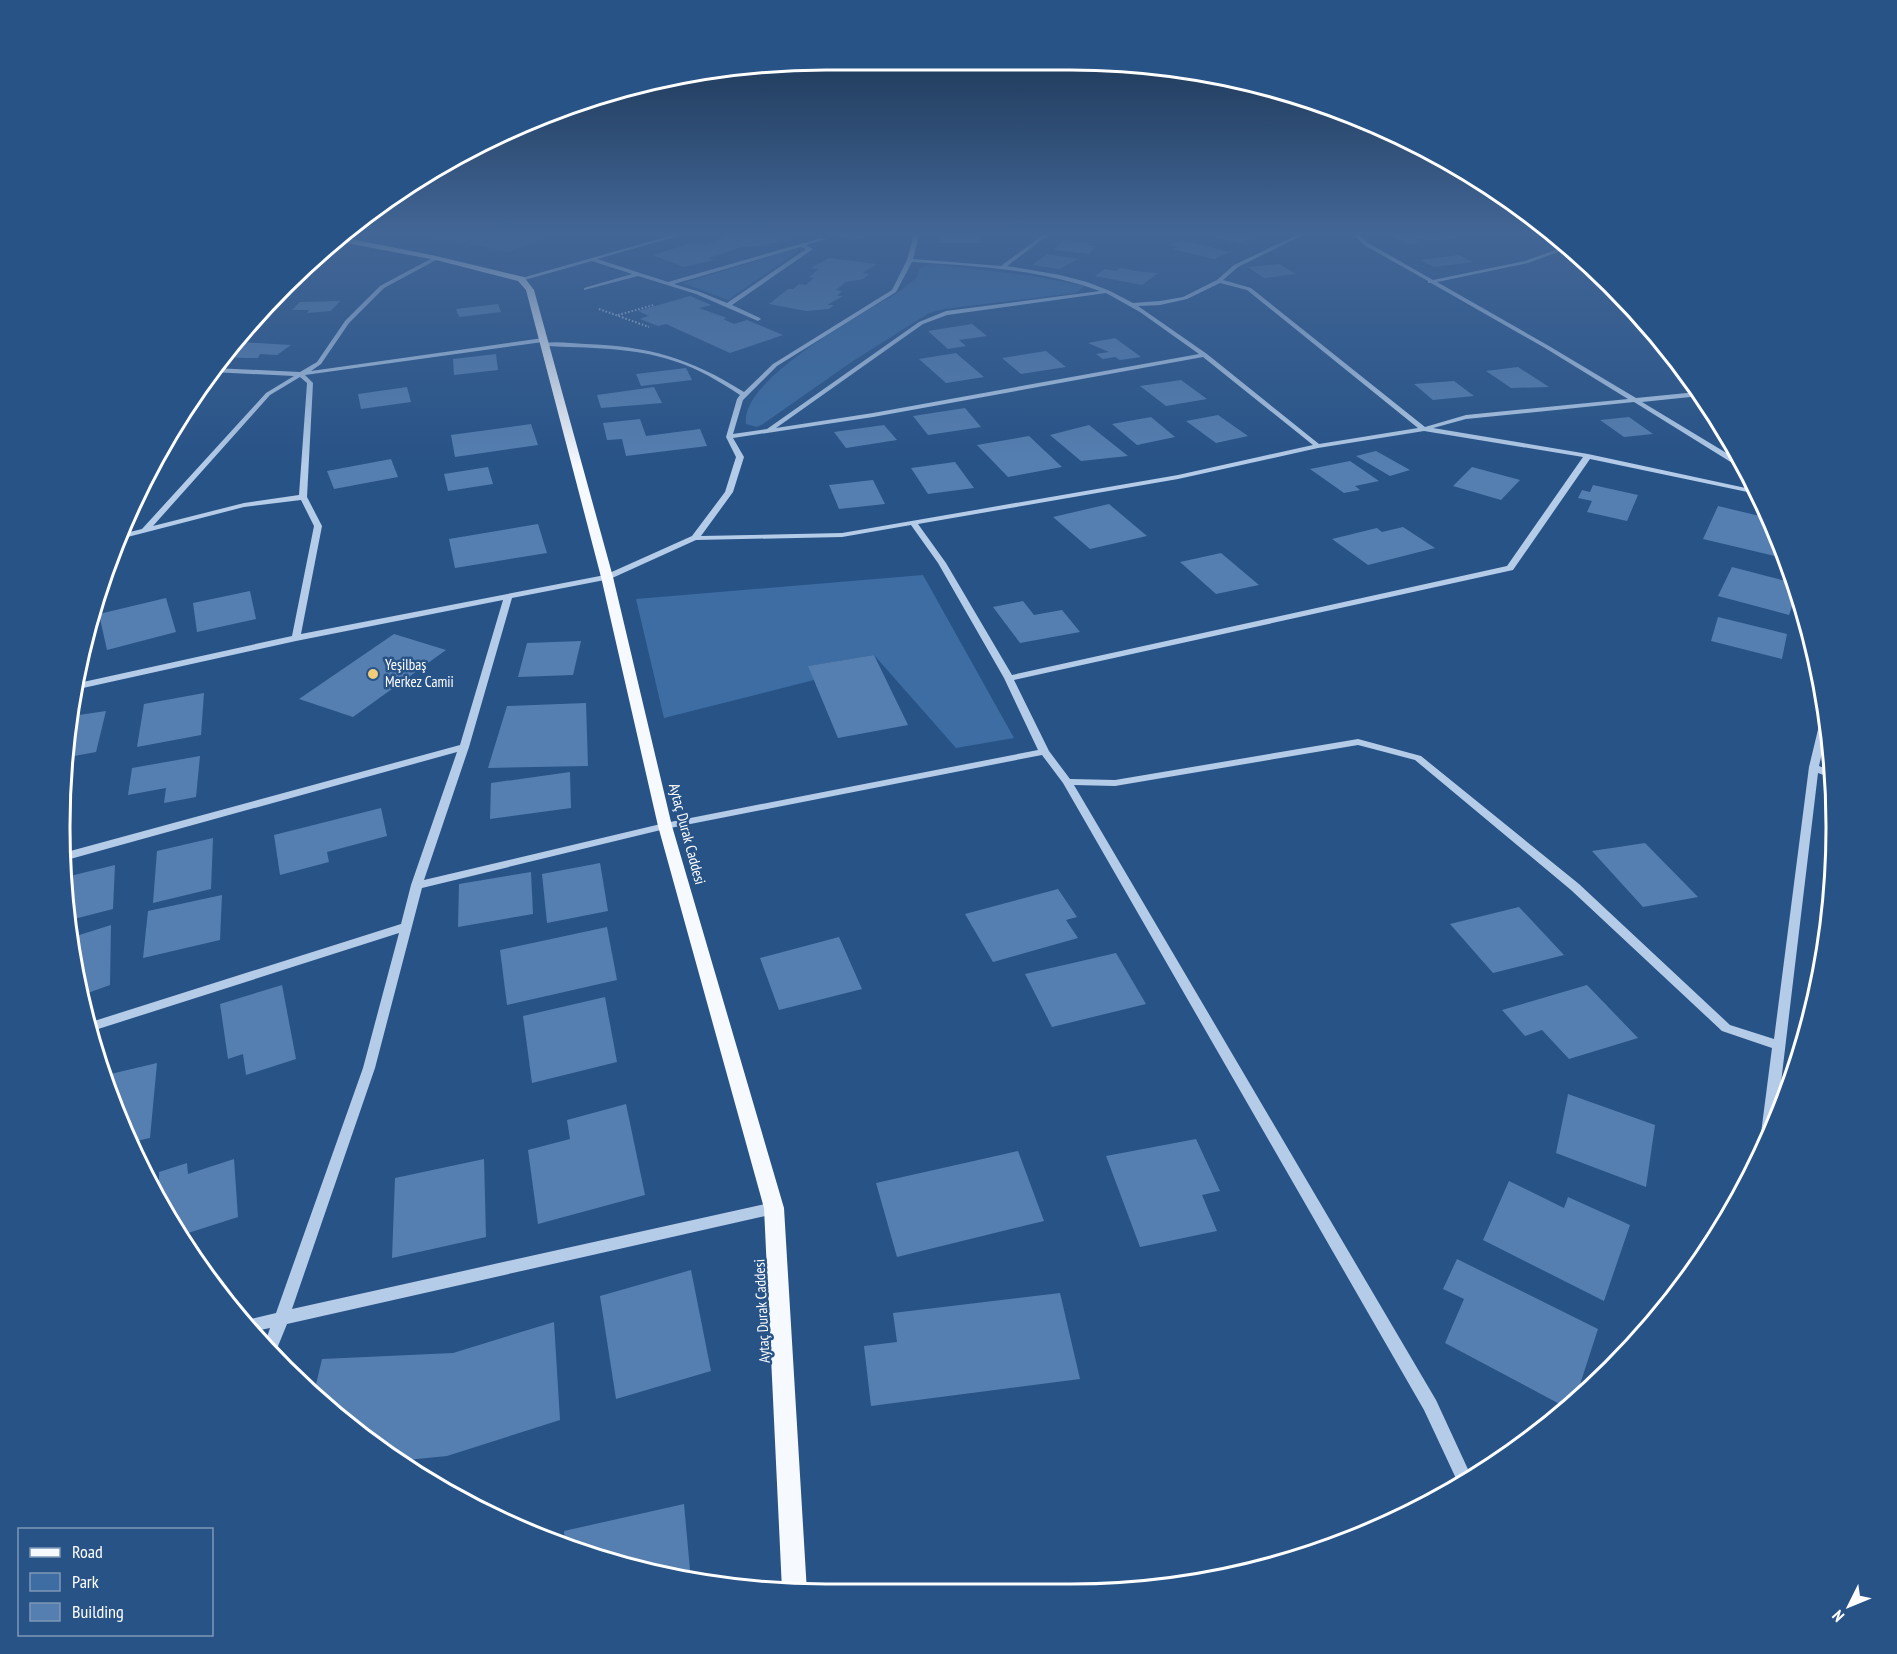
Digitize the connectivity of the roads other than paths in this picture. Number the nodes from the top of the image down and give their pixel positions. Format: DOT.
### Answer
graph roads {
  1 [pos="357,312"];
  2 [pos="536,312"];
  3 [pos="742,312"];
  4 [pos="860,312"];
  5 [pos="952,312"];
  6 [pos="1145,312"];
  7 [pos="1277,312"];
  8 [pos="1483,312"];
  9 [pos="758,319"];
  10 [pos="544,342"];
  11 [pos="1205,355"];
  12 [pos="224,370"];
  13 [pos="300,374"];
  14 [pos="745,395"];
  15 [pos="1690,395"];
  16 [pos="1636,400"];
  17 [pos="1424,429"];
  18 [pos="766,431"];
  19 [pos="729,437"];
  20 [pos="1318,446"];
  21 [pos="1588,456"];
  22 [pos="1730,458"];
  23 [pos="1747,490"];
  24 [pos="303,496"];
  25 [pos="913,522"];
  26 [pos="145,531"];
  27 [pos="129,535"];
  28 [pos="694,538"];
  29 [pos="607,577"];
  30 [pos="508,596"];
  31 [pos="296,638"];
  32 [pos="1009,678"];
  33 [pos="84,685"];
  34 [pos="1821,738"];
  35 [pos="464,747"];
  36 [pos="1044,752"];
  37 [pos="1814,767"];
  38 [pos="1824,772"];
  39 [pos="1067,782"];
  40 [pos="665,826"];
  41 [pos="71,855"];
  42 [pos="417,885"];
  43 [pos="404,927"];
  44 [pos="97,1025"];
  45 [pos="1779,1045"];
  46 [pos="1771,1113"];
  47 [pos="774,1208"];
  48 [pos="281,1319"];
  49 [pos="256,1324"];
  50 [pos="273,1342"];
  51 [pos="1462,1473"];
  52 [pos="795,1583"];
  1 -- 13 [label="street"];
  2 -- 10 [label="main road, Aytaç Durak Caddesi"];
  3 -- 9 [label="street"];
  4 -- 14 [label="street"];
  5 -- 18 [label="street"];
  6 -- 11 [label="street"];
  7 -- 17 [label="street"];
  8 -- 16 [label="street"];
  10 -- 13 [label="street"];
  10 -- 14 [label="street"];
  10 -- 29 [label="main road, Aytaç Durak Caddesi"];
  11 -- 18 [label="street"];
  11 -- 20 [label="street"];
  12 -- 13 [label="street"];
  13 -- 24 [label="street"];
  13 -- 26 [label="street"];
  14 -- 19 [label="street"];
  15 -- 16 [label="street"];
  16 -- 17 [label="street"];
  16 -- 22 [label="street"];
  17 -- 20 [label="street"];
  17 -- 21 [label="street"];
  18 -- 19 [label="street"];
  19 -- 28 [label="street"];
  20 -- 25 [label="street"];
  21 -- 23 [label="street"];
  21 -- 32 [label="street"];
  24 -- 26 [label="street"];
  24 -- 31 [label="street"];
  25 -- 28 [label="street"];
  25 -- 32 [label="street"];
  26 -- 27 [label="street"];
  28 -- 29 [label="street"];
  29 -- 30 [label="street"];
  29 -- 40 [label="main road, Aytaç Durak Caddesi"];
  30 -- 31 [label="street"];
  30 -- 35 [label="street"];
  31 -- 33 [label="street"];
  32 -- 36 [label="street"];
  34 -- 37 [label="street"];
  35 -- 41 [label="street"];
  35 -- 42 [label="street"];
  36 -- 39 [label="street"];
  36 -- 40 [label="street"];
  37 -- 38 [label="street"];
  37 -- 45 [label="street"];
  39 -- 45 [label="street"];
  39 -- 51 [label="street"];
  40 -- 42 [label="street"];
  40 -- 47 [label="main road, Aytaç Durak Caddesi"];
  42 -- 43 [label="street"];
  43 -- 44 [label="street"];
  43 -- 48 [label="street"];
  45 -- 46 [label="street"];
  47 -- 48 [label="street"];
  47 -- 52 [label="main road, Aytaç Durak Caddesi"];
  48 -- 49 [label="street"];
  48 -- 50 [label="street"];
}
